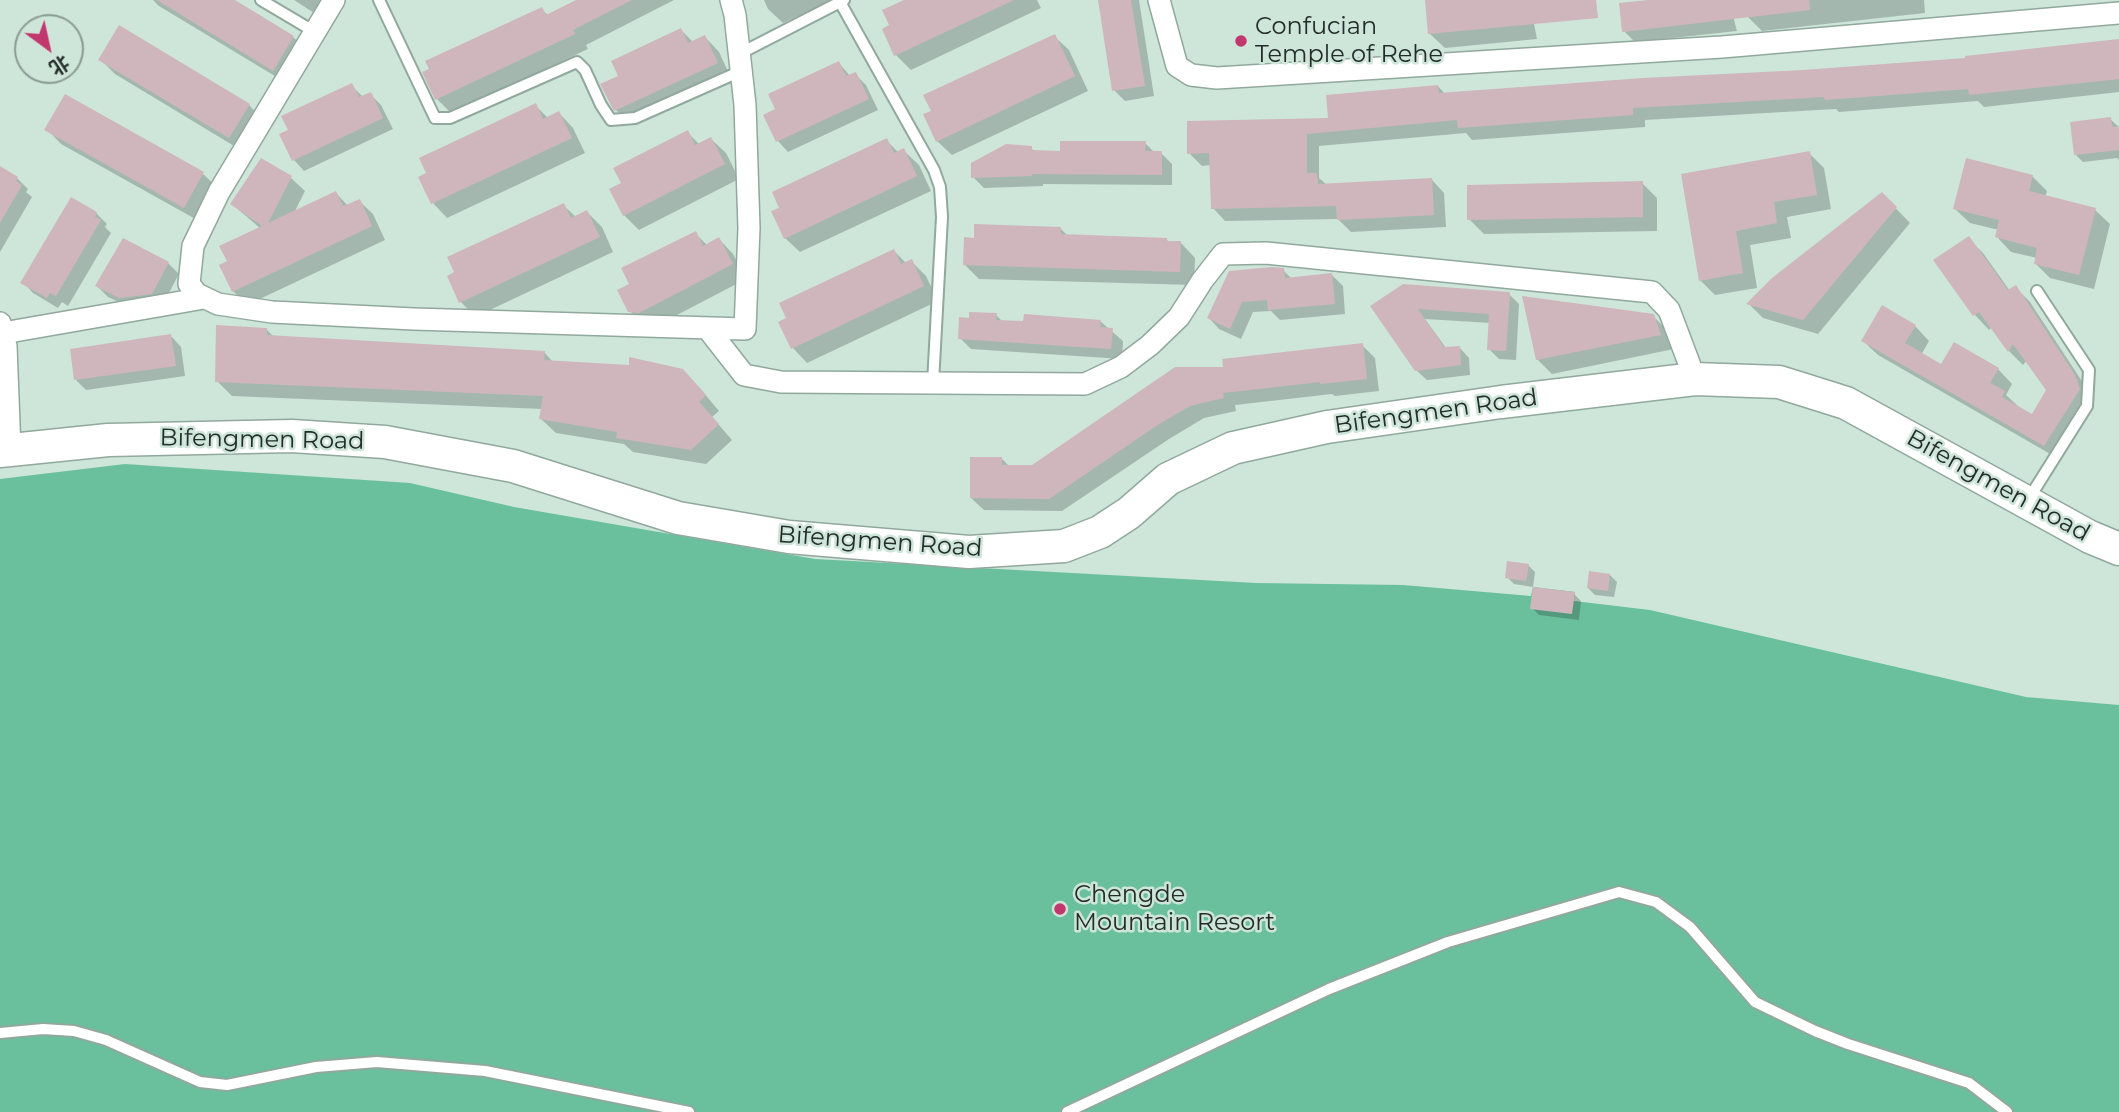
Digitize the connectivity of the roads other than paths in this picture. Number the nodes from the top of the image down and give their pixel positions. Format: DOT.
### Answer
graph roads {
  1 [pos="261,0"];
  2 [pos="334,0"];
  3 [pos="379,0"];
  4 [pos="731,0"];
  5 [pos="1159,0"];
  6 [pos="842,1"];
  7 [pos="2119,13"];
  8 [pos="315,32"];
  9 [pos="740,62"];
  10 [pos="2037,291"];
  11 [pos="204,298"];
  12 [pos="2,328"];
  13 [pos="708,328"];
  14 [pos="1695,379"];
  15 [pos="933,383"];
  16 [pos="5,450"];
  17 [pos="2027,502"];
  18 [pos="2119,549"];
  19 [pos="0,1033"];
  20 [pos="689,1112"];
  21 [pos="1067,1112"];
  22 [pos="2007,1112"];
  1 -- 8 [label="lane"];
  2 -- 8 [label="street"];
  3 -- 9 [label="lane"];
  4 -- 9 [label="street"];
  5 -- 7 [label="street"];
  6 -- 9 [label="lane"];
  6 -- 15 [label="lane"];
  8 -- 11 [label="street"];
  9 -- 13 [label="street"];
  10 -- 17 [label="lane"];
  11 -- 12 [label="street"];
  11 -- 13 [label="street"];
  12 -- 16 [label="street"];
  13 -- 15 [label="street"];
  14 -- 15 [label="street"];
  14 -- 16 [label="street, Bifengmen Road"];
  14 -- 17 [label="street, Bifengmen Road"];
  17 -- 18 [label="street, Bifengmen Road"];
  19 -- 20 [label="lane"];
  21 -- 22 [label="lane"];
}
